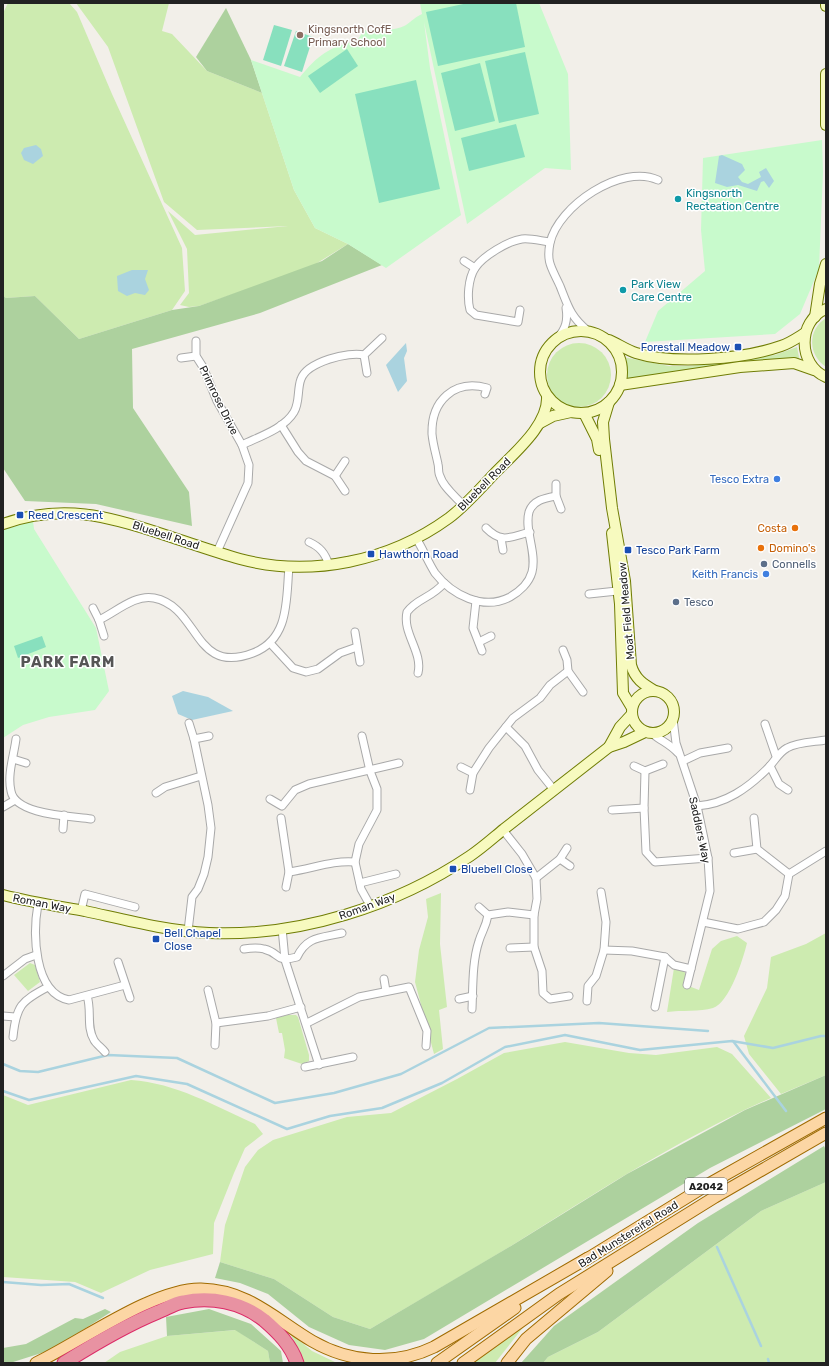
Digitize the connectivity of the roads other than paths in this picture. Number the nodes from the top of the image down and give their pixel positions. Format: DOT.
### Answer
graph roads {
  1 [pos="826,3"];
  2 [pos="826,6"];
  3 [pos="826,74"];
  4 [pos="826,125"];
  5 [pos="658,180"];
  6 [pos="550,242"];
  7 [pos="464,261"];
  8 [pos="826,264"];
  9 [pos="475,268"];
  10 [pos="566,304"];
  11 [pos="826,309"];
  12 [pos="520,310"];
  13 [pos="815,317"];
  14 [pos="588,331"];
  15 [pos="805,333"];
  16 [pos="603,337"];
  17 [pos="382,338"];
  18 [pos="557,338"];
  19 [pos="196,342"];
  20 [pos="364,355"];
  21 [pos="196,356"];
  22 [pos="181,358"];
  23 [pos="814,370"];
  24 [pos="367,373"];
  25 [pos="826,378"];
  26 [pos="620,384"];
  27 [pos="486,394"];
  28 [pos="547,396"];
  29 [pos="609,402"];
  30 [pos="571,412"];
  31 [pos="584,412"];
  32 [pos="540,423"];
  33 [pos="281,425"];
  34 [pos="242,445"];
  35 [pos="345,461"];
  36 [pos="336,476"];
  37 [pos="556,484"];
  38 [pos="345,491"];
  39 [pos="556,496"];
  40 [pos="463,505"];
  41 [pos="562,509"];
  42 [pos="3,524"];
  43 [pos="486,528"];
  44 [pos="530,532"];
  45 [pos="416,538"];
  46 [pos="501,538"];
  47 [pos="309,542"];
  48 [pos="503,550"];
  49 [pos="217,552"];
  50 [pos="329,565"];
  51 [pos="289,566"];
  52 [pos="444,583"];
  53 [pos="617,591"];
  54 [pos="589,594"];
  55 [pos="476,601"];
  56 [pos="93,608"];
  57 [pos="99,620"];
  58 [pos="355,632"];
  59 [pos="104,636"];
  60 [pos="491,636"];
  61 [pos="479,642"];
  62 [pos="270,643"];
  63 [pos="357,647"];
  64 [pos="562,650"];
  65 [pos="482,651"];
  66 [pos="360,662"];
  67 [pos="568,671"];
  68 [pos="418,673"];
  69 [pos="655,691"];
  70 [pos="583,692"];
  71 [pos="632,711"];
  72 [pos="673,719"];
  73 [pos="189,724"];
  74 [pos="765,724"];
  75 [pos="506,727"];
  76 [pos="649,733"];
  77 [pos="209,736"];
  78 [pos="362,736"];
  79 [pos="16,739"];
  80 [pos="194,740"];
  81 [pos="826,740"];
  82 [pos="609,747"];
  83 [pos="728,748"];
  84 [pos="776,756"];
  85 [pos="13,759"];
  86 [pos="683,760"];
  87 [pos="26,763"];
  88 [pos="400,763"];
  89 [pos="663,764"];
  90 [pos="634,766"];
  91 [pos="770,766"];
  92 [pos="461,767"];
  93 [pos="370,771"];
  94 [pos="645,771"];
  95 [pos="473,773"];
  96 [pos="201,776"];
  97 [pos="470,790"];
  98 [pos="554,790"];
  99 [pos="788,790"];
  100 [pos="156,793"];
  101 [pos="270,799"];
  102 [pos="15,800"];
  103 [pos="697,806"];
  104 [pos="3,807"];
  105 [pos="644,808"];
  106 [pos="612,810"];
  107 [pos="64,815"];
  108 [pos="281,818"];
  109 [pos="754,818"];
  110 [pos="91,819"];
  111 [pos="63,829"];
  112 [pos="503,830"];
  113 [pos="567,848"];
  114 [pos="757,849"];
  115 [pos="826,851"];
  116 [pos="734,852"];
  117 [pos="708,858"];
  118 [pos="560,859"];
  119 [pos="355,862"];
  120 [pos="570,866"];
  121 [pos="289,872"];
  122 [pos="396,874"];
  123 [pos="789,874"];
  124 [pos="536,878"];
  125 [pos="360,883"];
  126 [pos="286,887"];
  127 [pos="601,892"];
  128 [pos="3,895"];
  129 [pos="38,904"];
  130 [pos="135,907"];
  131 [pos="371,907"];
  132 [pos="479,907"];
  133 [pos="81,910"];
  134 [pos="534,914"];
  135 [pos="488,915"];
  136 [pos="703,922"];
  137 [pos="282,928"];
  138 [pos="188,931"];
  139 [pos="342,933"];
  140 [pos="534,947"];
  141 [pos="510,948"];
  142 [pos="244,949"];
  143 [pos="604,950"];
  144 [pos="36,955"];
  145 [pos="665,957"];
  146 [pos="285,960"];
  147 [pos="118,962"];
  148 [pos="691,970"];
  149 [pos="3,976"];
  150 [pos="384,979"];
  151 [pos="687,984"];
  152 [pos="125,985"];
  153 [pos="48,987"];
  154 [pos="208,990"];
  155 [pos="386,991"];
  156 [pos="87,996"];
  157 [pos="473,996"];
  158 [pos="569,996"];
  159 [pos="130,998"];
  160 [pos="459,999"];
  161 [pos="587,1001"];
  162 [pos="655,1006"];
  163 [pos="301,1007"];
  164 [pos="472,1009"];
  165 [pos="3,1016"];
  166 [pos="15,1018"];
  167 [pos="216,1023"];
  168 [pos="307,1023"];
  169 [pos="13,1037"];
  170 [pos="215,1045"];
  171 [pos="426,1046"];
  172 [pos="105,1052"];
  173 [pos="353,1057"];
  174 [pos="319,1065"];
  175 [pos="305,1067"];
  176 [pos="826,1118"];
  177 [pos="826,1133"];
  178 [pos="638,1246"];
  179 [pos="588,1258"];
  180 [pos="36,1363"];
  181 [pos="64,1363"];
  182 [pos="296,1363"];
  183 [pos="437,1363"];
  184 [pos="463,1363"];
  185 [pos="507,1363"];
  1 -- 2 [label="street"];
  3 -- 4 [label="street"];
  5 -- 6 [label="street"];
  6 -- 9 [label="street"];
  6 -- 10 [label="street"];
  7 -- 9 [label="street"];
  8 -- 13 [label="street"];
  9 -- 12 [label="street"];
  10 -- 14 [label="street"];
  10 -- 18 [label="street"];
  11 -- 13 [label="street"];
  13 -- 15 [label="street"];
  14 -- 16 [label="street"];
  14 -- 18 [label="street"];
  15 -- 16 [label="street"];
  15 -- 23 [label="street"];
  16 -- 26 [label="street"];
  17 -- 20 [label="street"];
  18 -- 28 [label="street"];
  19 -- 21 [label="street, Primrose Drive"];
  20 -- 24 [label="street"];
  20 -- 33 [label="street, Primrose Drive"];
  21 -- 22 [label="street, Primrose Drive"];
  21 -- 34 [label="street, Primrose Drive"];
  23 -- 25 [label="street"];
  23 -- 26 [label="street"];
  26 -- 29 [label="street"];
  27 -- 40 [label="street"];
  28 -- 30 [label="street"];
  28 -- 32 [label="street, Bluebell Road"];
  29 -- 31 [label="street"];
  29 -- 69 [label="street, Moat Field Meadow"];
  30 -- 31 [label="street"];
  30 -- 32 [label="street, Bluebell Road"];
  31 -- 53 [label="street, Moat Field Meadow"];
  32 -- 40 [label="street, Bluebell Road"];
  33 -- 34 [label="street, Primrose Drive"];
  33 -- 36 [label="street"];
  34 -- 49 [label="street, Primrose Drive"];
  35 -- 36 [label="street"];
  36 -- 38 [label="street"];
  37 -- 39 [label="street"];
  39 -- 41 [label="street"];
  39 -- 44 [label="street"];
  40 -- 45 [label="street, Bluebell Road"];
  42 -- 49 [label="street, Bluebell Road"];
  43 -- 46 [label="street"];
  44 -- 46 [label="street"];
  44 -- 55 [label="street"];
  45 -- 50 [label="street, Bluebell Road"];
  45 -- 52 [label="street"];
  46 -- 48 [label="street"];
  47 -- 50 [label="street"];
  49 -- 51 [label="street, Bluebell Road"];
  50 -- 51 [label="street, Bluebell Road"];
  51 -- 62 [label="street"];
  52 -- 55 [label="street"];
  52 -- 68 [label="street"];
  53 -- 54 [label="street"];
  53 -- 71 [label="street, Moat Field Meadow"];
  55 -- 61 [label="street"];
  56 -- 57 [label="street"];
  57 -- 59 [label="street"];
  57 -- 62 [label="street"];
  58 -- 63 [label="street"];
  60 -- 61 [label="street"];
  61 -- 65 [label="street"];
  62 -- 63 [label="street"];
  63 -- 66 [label="street"];
  64 -- 67 [label="street"];
  67 -- 70 [label="street"];
  67 -- 75 [label="street"];
  69 -- 71 [label="street"];
  69 -- 72 [label="street"];
  71 -- 76 [label="street"];
  71 -- 82 [label="street, Roman Way"];
  72 -- 76 [label="street"];
  72 -- 86 [label="street, Saddlers Way"];
  73 -- 80 [label="street"];
  74 -- 84 [label="street"];
  75 -- 95 [label="street"];
  75 -- 98 [label="street"];
  76 -- 82 [label="street, Roman Way"];
  76 -- 86 [label="street, Saddlers Way"];
  77 -- 80 [label="street"];
  78 -- 93 [label="street"];
  79 -- 85 [label="street"];
  80 -- 96 [label="street"];
  81 -- 84 [label="street"];
  82 -- 98 [label="street, Roman Way"];
  83 -- 86 [label="street"];
  84 -- 91 [label="street"];
  85 -- 87 [label="street"];
  85 -- 102 [label="street"];
  86 -- 103 [label="street, Saddlers Way"];
  88 -- 93 [label="street"];
  89 -- 94 [label="street"];
  90 -- 94 [label="street"];
  91 -- 99 [label="street"];
  91 -- 103 [label="street"];
  92 -- 95 [label="street"];
  93 -- 101 [label="street"];
  93 -- 119 [label="street"];
  94 -- 105 [label="street"];
  95 -- 97 [label="street"];
  96 -- 100 [label="street"];
  96 -- 138 [label="street"];
  98 -- 112 [label="street, Roman Way"];
  102 -- 104 [label="street"];
  102 -- 107 [label="street"];
  103 -- 117 [label="street, Saddlers Way"];
  105 -- 106 [label="street"];
  105 -- 117 [label="street"];
  107 -- 110 [label="street"];
  107 -- 111 [label="street"];
  108 -- 121 [label="street"];
  109 -- 114 [label="street"];
  112 -- 124 [label="street"];
  112 -- 131 [label="street, Roman Way"];
  113 -- 118 [label="street"];
  114 -- 116 [label="street"];
  114 -- 123 [label="street"];
  115 -- 123 [label="street"];
  117 -- 136 [label="street, Saddlers Way"];
  118 -- 120 [label="street"];
  118 -- 124 [label="street"];
  119 -- 121 [label="street"];
  119 -- 125 [label="street"];
  121 -- 126 [label="street"];
  122 -- 125 [label="street"];
  123 -- 136 [label="street"];
  124 -- 134 [label="street"];
  125 -- 131 [label="street"];
  127 -- 143 [label="street"];
  128 -- 129 [label="street, Roman Way"];
  129 -- 133 [label="street, Roman Way"];
  129 -- 144 [label="street"];
  130 -- 133 [label="street, Roman Way"];
  131 -- 137 [label="street, Roman Way"];
  132 -- 135 [label="street"];
  133 -- 138 [label="street, Roman Way"];
  134 -- 135 [label="street"];
  134 -- 140 [label="street"];
  135 -- 157 [label="street"];
  136 -- 148 [label="street, Saddlers Way"];
  137 -- 138 [label="street, Roman Way"];
  137 -- 146 [label="street"];
  139 -- 146 [label="street"];
  140 -- 141 [label="street"];
  140 -- 158 [label="street"];
  142 -- 146 [label="street"];
  143 -- 145 [label="street"];
  143 -- 161 [label="street"];
  144 -- 149 [label="street"];
  144 -- 153 [label="street"];
  145 -- 148 [label="street"];
  145 -- 162 [label="street"];
  146 -- 163 [label="street"];
  147 -- 152 [label="street"];
  148 -- 151 [label="street, Saddlers Way"];
  150 -- 155 [label="street"];
  152 -- 156 [label="street"];
  152 -- 159 [label="street"];
  153 -- 156 [label="street"];
  153 -- 166 [label="street"];
  154 -- 167 [label="street"];
  155 -- 168 [label="street"];
  155 -- 171 [label="street"];
  156 -- 172 [label="street"];
  157 -- 160 [label="street"];
  157 -- 164 [label="street"];
  163 -- 167 [label="street"];
  163 -- 168 [label="street"];
  165 -- 166 [label="street"];
  166 -- 169 [label="street"];
  167 -- 170 [label="street"];
  168 -- 174 [label="street"];
  173 -- 174 [label="street"];
  174 -- 175 [label="street"];
  176 -- 179 [label="main road, Bad Munstereifel Road / A2042"];
  177 -- 178 [label="main road, Bad Munstereifel Road / A2042"];
  178 -- 184 [label="main road, Bad Munstereifel Road / A2042"];
  178 -- 185 [label="main road"];
  179 -- 180 [label="main road"];
  179 -- 183 [label="main road, Bad Munstereifel Road / A2042"];
  181 -- 182 [label="highway"];
}
